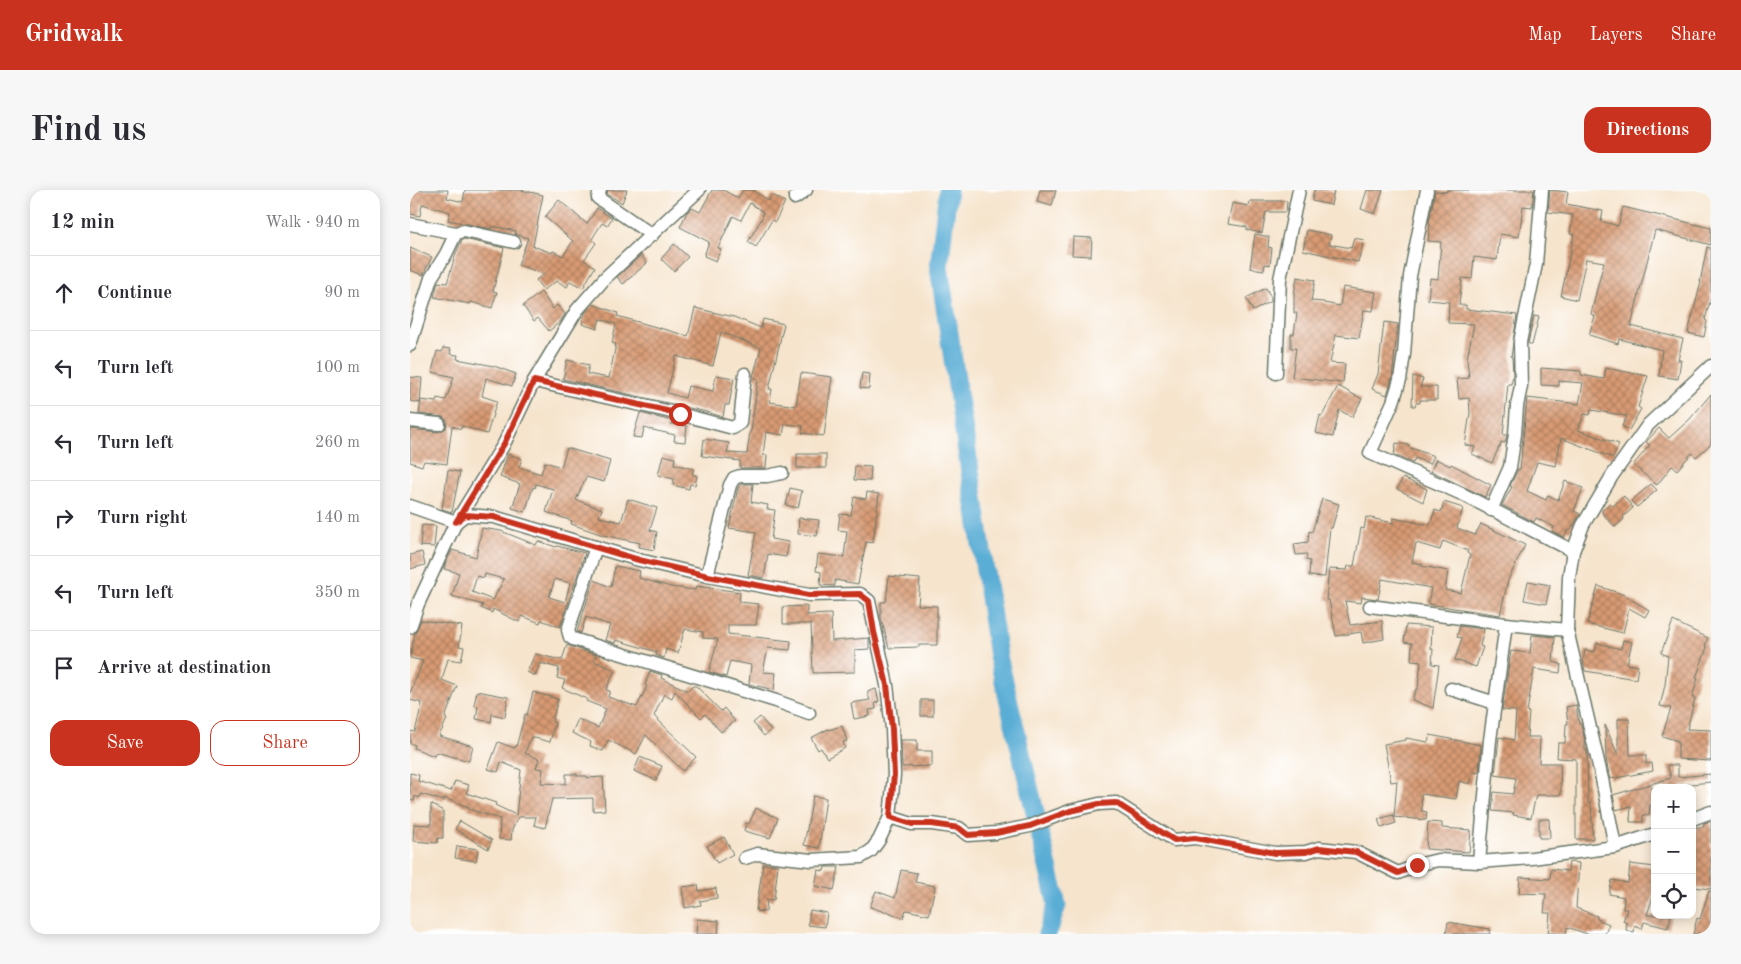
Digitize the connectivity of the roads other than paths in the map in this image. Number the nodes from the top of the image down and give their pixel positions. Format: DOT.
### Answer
graph roads {
  1 [pos="600,190"];
  2 [pos="699,190"];
  3 [pos="806,190"];
  4 [pos="1299,190"];
  5 [pos="1427,190"];
  6 [pos="1542,190"];
  7 [pos="795,198"];
  8 [pos="410,224"];
  9 [pos="456,233"];
  10 [pos="652,235"];
  11 [pos="514,242"];
  12 [pos="410,346"];
  13 [pos="1711,366"];
  14 [pos="1276,373"];
  15 [pos="745,374"];
  16 [pos="534,381"];
  17 [pos="410,421"];
  18 [pos="439,424"];
  19 [pos="782,473"];
  20 [pos="410,506"];
  21 [pos="1491,510"];
  22 [pos="456,522"];
  23 [pos="596,547"];
  24 [pos="1573,551"];
  25 [pos="708,576"];
  26 [pos="1370,606"];
  27 [pos="1506,624"];
  28 [pos="410,628"];
  29 [pos="1567,630"];
  30 [pos="1451,689"];
  31 [pos="1495,703"];
  32 [pos="810,713"];
  33 [pos="1711,812"];
  34 [pos="890,817"];
  35 [pos="1696,818"];
  36 [pos="1651,835"];
  37 [pos="1615,847"];
  38 [pos="745,858"];
  39 [pos="1479,862"];
  1 -- 10 [label="street"];
  2 -- 10 [label="street"];
  3 -- 7 [label="street"];
  4 -- 14 [label="street"];
  5 -- 21 [label="street"];
  6 -- 21 [label="street"];
  8 -- 9 [label="street"];
  9 -- 11 [label="street"];
  9 -- 12 [label="street"];
  10 -- 16 [label="street"];
  13 -- 24 [label="street"];
  15 -- 16 [label="street"];
  16 -- 22 [label="street"];
  17 -- 18 [label="street"];
  19 -- 25 [label="street"];
  20 -- 22 [label="street"];
  21 -- 24 [label="street"];
  22 -- 23 [label="street"];
  22 -- 28 [label="street"];
  23 -- 25 [label="street"];
  23 -- 32 [label="street"];
  24 -- 29 [label="street"];
  25 -- 34 [label="street"];
  26 -- 27 [label="street"];
  27 -- 29 [label="street"];
  27 -- 31 [label="street"];
  29 -- 37 [label="street"];
  30 -- 31 [label="street"];
  31 -- 39 [label="street"];
  33 -- 35 [label="street"];
  34 -- 38 [label="street"];
  34 -- 39 [label="street"];
  36 -- 37 [label="street"];
  37 -- 39 [label="street"];
}
